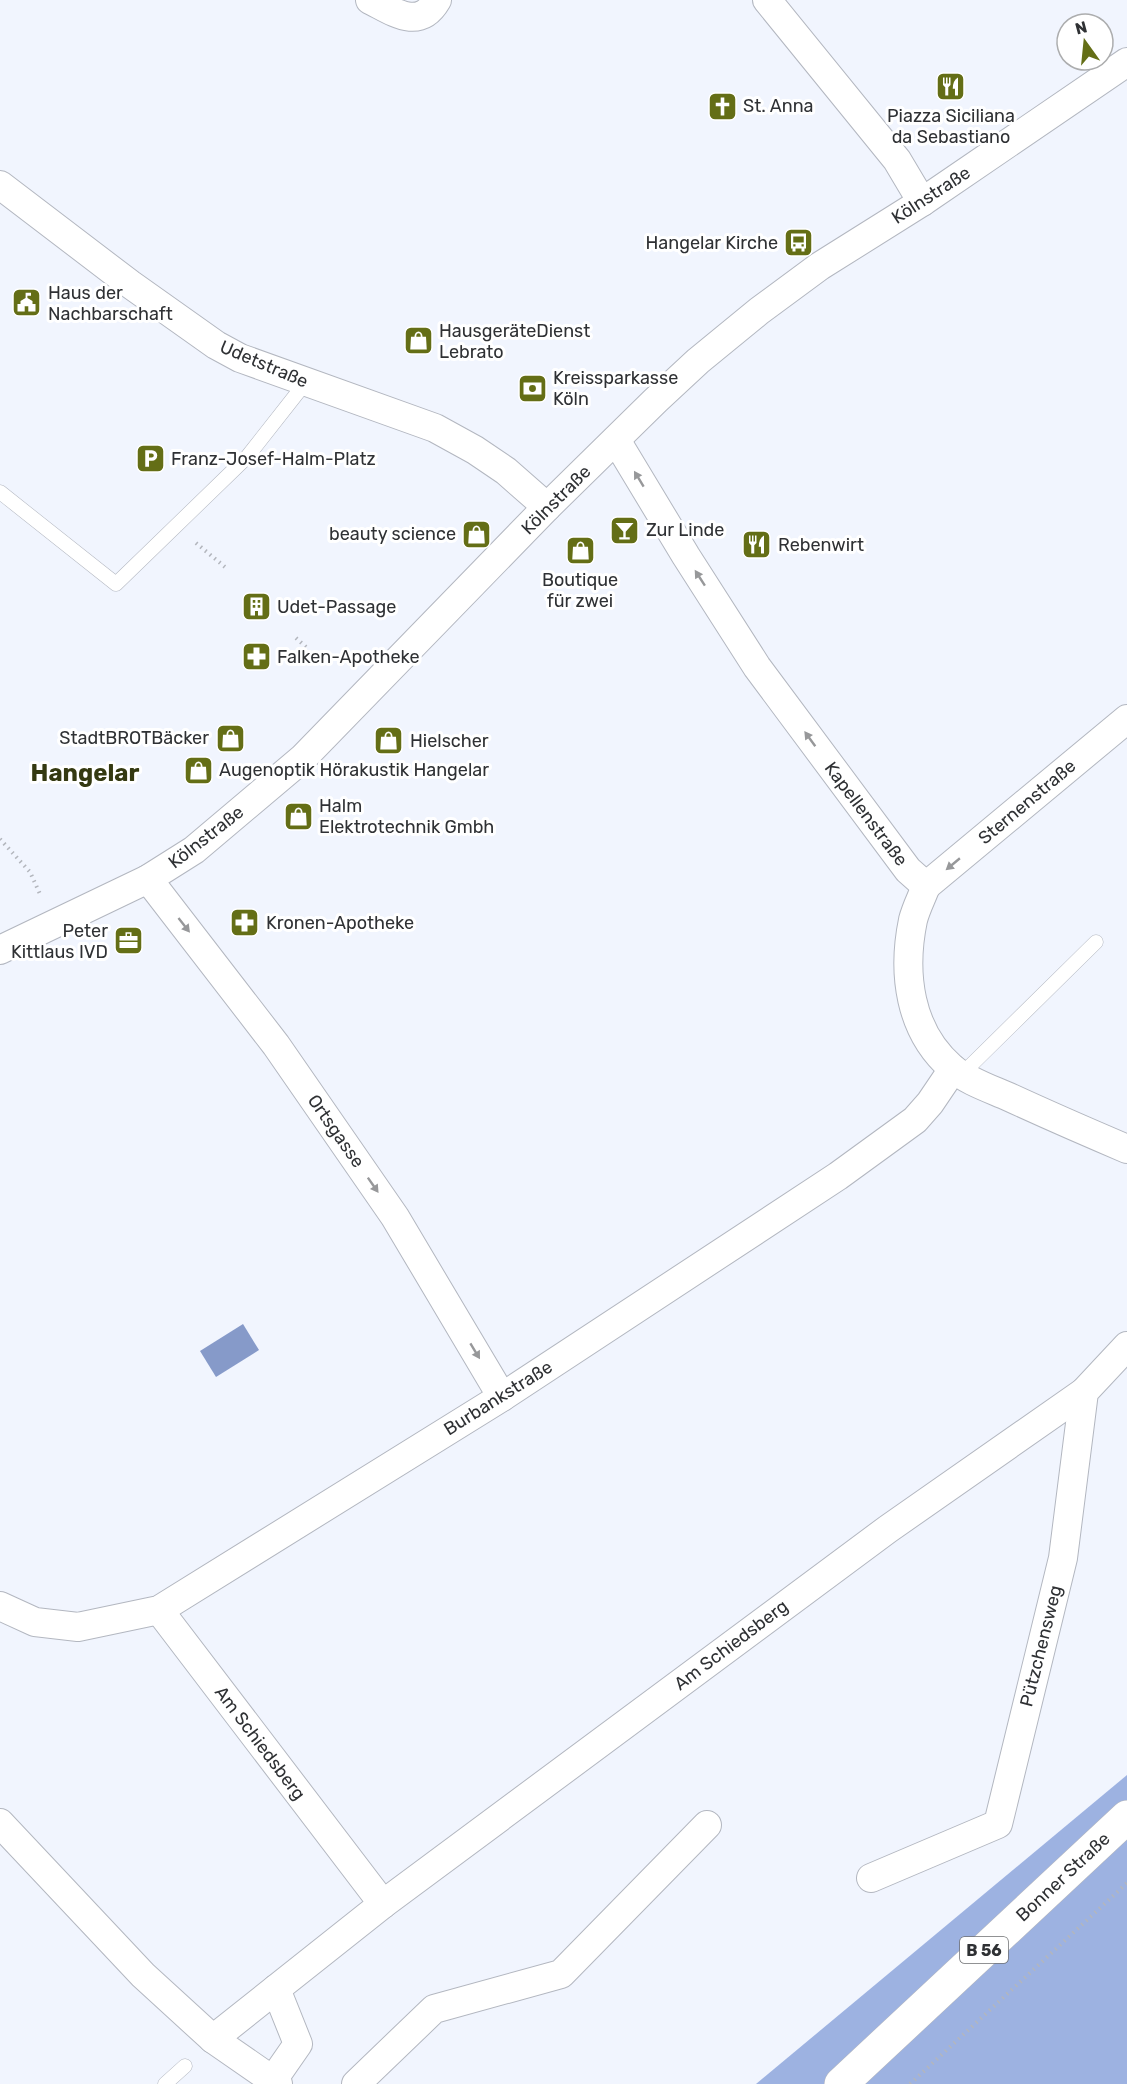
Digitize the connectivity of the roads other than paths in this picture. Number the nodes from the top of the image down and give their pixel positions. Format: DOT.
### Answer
graph roads {
  1 [pos="370,0"];
  2 [pos="436,0"];
  3 [pos="767,0"];
  4 [pos="1127,62"];
  5 [pos="0,185"];
  6 [pos="922,202"];
  7 [pos="306,382"];
  8 [pos="616,440"];
  9 [pos="0,492"];
  10 [pos="547,507"];
  11 [pos="1127,719"];
  12 [pos="148,879"];
  13 [pos="926,886"];
  14 [pos="1096,942"];
  15 [pos="0,950"];
  16 [pos="957,1072"];
  17 [pos="1127,1149"];
  18 [pos="1127,1346"];
  19 [pos="1083,1392"];
  20 [pos="502,1396"];
  21 [pos="0,1606"];
  22 [pos="159,1610"];
  23 [pos="1127,1817"];
  24 [pos="0,1823"];
  25 [pos="707,1825"];
  26 [pos="871,1878"];
  27 [pos="383,1904"];
  28 [pos="276,1989"];
  29 [pos="213,2039"];
  30 [pos="185,2066"];
  31 [pos="275,2082"];
  32 [pos="843,2083"];
  33 [pos="165,2084"];
  34 [pos="356,2084"];
  1 -- 2 [label="street"];
  3 -- 6 [label="street"];
  4 -- 6 [label="street, Kölnstraße"];
  5 -- 7 [label="street, Udetstraße"];
  6 -- 8 [label="street, Kölnstraße"];
  7 -- 9 [label="lane"];
  7 -- 10 [label="street, Udetstraße"];
  8 -- 10 [label="street, Kölnstraße"];
  13 -- 8 [label="street, Kapellenstraße, one-way"];
  10 -- 12 [label="street, Kölnstraße"];
  11 -- 13 [label="street, Sternenstraße, one-way"];
  12 -- 15 [label="street, Kölnstraße"];
  12 -- 20 [label="street, Ortsgasse, one-way"];
  13 -- 16 [label="street"];
  14 -- 16 [label="lane"];
  16 -- 17 [label="street"];
  16 -- 20 [label="street, Burbankstraße"];
  18 -- 19 [label="street"];
  19 -- 26 [label="street, Pützchensweg"];
  19 -- 27 [label="street, Am Schiedsberg"];
  20 -- 22 [label="street, Burbankstraße"];
  21 -- 22 [label="street, Burbankstraße"];
  22 -- 27 [label="street, Am Schiedsberg"];
  23 -- 32 [label="main road, Bonner Straße / B 56"];
  24 -- 29 [label="street"];
  25 -- 34 [label="street"];
  27 -- 28 [label="street, Am Schiedsberg"];
  28 -- 29 [label="street, Am Schiedsberg"];
  28 -- 31 [label="street"];
  29 -- 31 [label="street"];
  30 -- 33 [label="lane"];
}
